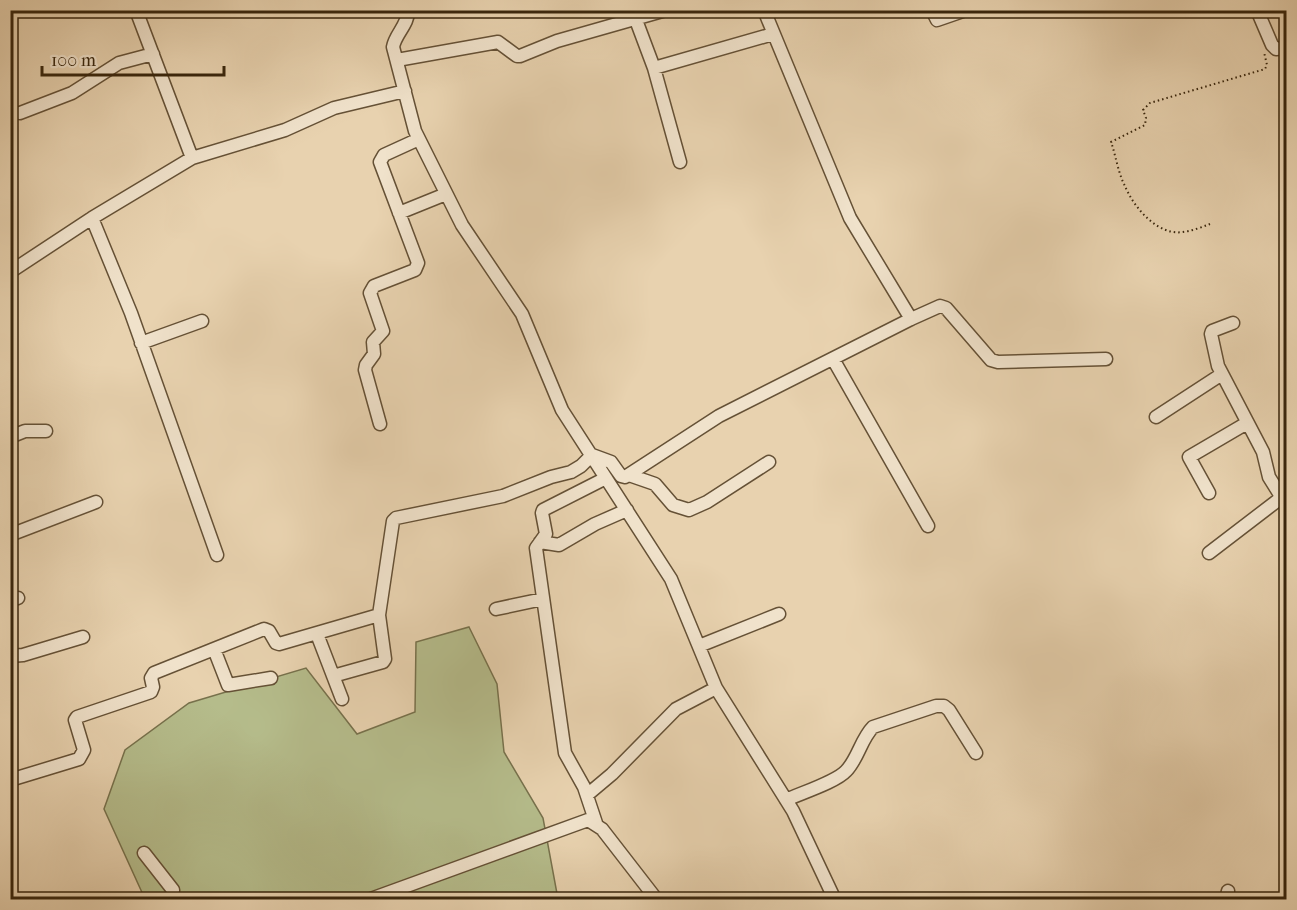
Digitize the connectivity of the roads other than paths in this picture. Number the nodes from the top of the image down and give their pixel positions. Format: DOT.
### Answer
graph roads {
  1 [pos="136,10"];
  2 [pos="408,10"];
  3 [pos="666,10"];
  4 [pos="764,10"];
  5 [pos="932,10"];
  6 [pos="966,10"];
  7 [pos="1257,10"];
  8 [pos="636,20"];
  9 [pos="773,34"];
  10 [pos="1287,48"];
  11 [pos="153,54"];
  12 [pos="397,60"];
  13 [pos="654,68"];
  14 [pos="405,91"];
  15 [pos="20,113"];
  16 [pos="419,139"];
  17 [pos="192,158"];
  18 [pos="680,162"];
  19 [pos="446,194"];
  20 [pos="399,213"];
  21 [pos="92,218"];
  22 [pos="10,273"];
  23 [pos="911,319"];
  24 [pos="201,321"];
  25 [pos="1233,323"];
  26 [pos="141,344"];
  27 [pos="833,359"];
  28 [pos="1106,359"];
  29 [pos="1222,374"];
  30 [pos="1156,417"];
  31 [pos="1247,423"];
  32 [pos="380,424"];
  33 [pos="46,431"];
  34 [pos="10,438"];
  35 [pos="591,455"];
  36 [pos="769,462"];
  37 [pos="629,475"];
  38 [pos="606,478"];
  39 [pos="1209,493"];
  40 [pos="1284,496"];
  41 [pos="96,502"];
  42 [pos="627,510"];
  43 [pos="928,526"];
  44 [pos="10,535"];
  45 [pos="540,542"];
  46 [pos="1209,553"];
  47 [pos="217,555"];
  48 [pos="543,599"];
  49 [pos="496,609"];
  50 [pos="779,614"];
  51 [pos="379,615"];
  52 [pos="317,634"];
  53 [pos="83,637"];
  54 [pos="699,646"];
  55 [pos="214,649"];
  56 [pos="10,656"];
  57 [pos="333,676"];
  58 [pos="271,678"];
  59 [pos="716,688"];
  60 [pos="342,699"];
  61 [pos="976,753"];
  62 [pos="10,780"];
  63 [pos="587,795"];
  64 [pos="786,800"];
  65 [pos="596,823"];
  66 [pos="144,853"];
  67 [pos="171,900"];
  68 [pos="368,900"];
  69 [pos="657,900"];
  70 [pos="835,900"];
  1 -- 11 [label="street"];
  2 -- 12 [label="street"];
  3 -- 8 [label="street"];
  4 -- 9 [label="street"];
  5 -- 6 [label="street"];
  7 -- 10 [label="street"];
  8 -- 12 [label="street"];
  8 -- 13 [label="street"];
  9 -- 13 [label="street"];
  9 -- 23 [label="street"];
  11 -- 15 [label="street"];
  11 -- 17 [label="street"];
  12 -- 14 [label="street"];
  13 -- 18 [label="street"];
  14 -- 16 [label="street"];
  14 -- 17 [label="street"];
  16 -- 19 [label="street"];
  16 -- 20 [label="street"];
  17 -- 21 [label="street"];
  19 -- 20 [label="street"];
  19 -- 35 [label="street"];
  20 -- 32 [label="street"];
  21 -- 22 [label="street"];
  21 -- 26 [label="street"];
  23 -- 27 [label="street"];
  23 -- 28 [label="street"];
  24 -- 26 [label="street"];
  25 -- 29 [label="street"];
  26 -- 47 [label="street"];
  27 -- 37 [label="street"];
  27 -- 43 [label="street"];
  29 -- 30 [label="street"];
  29 -- 31 [label="street"];
  31 -- 39 [label="street"];
  31 -- 40 [label="street"];
  33 -- 34 [label="street"];
  35 -- 37 [label="street"];
  35 -- 38 [label="street"];
  35 -- 51 [label="street"];
  36 -- 37 [label="street"];
  38 -- 42 [label="street"];
  38 -- 45 [label="street"];
  40 -- 46 [label="street"];
  41 -- 44 [label="street"];
  42 -- 45 [label="street"];
  42 -- 54 [label="street"];
  45 -- 48 [label="street"];
  48 -- 49 [label="street"];
  48 -- 63 [label="street"];
  50 -- 54 [label="street"];
  51 -- 52 [label="street"];
  51 -- 57 [label="street"];
  52 -- 55 [label="street"];
  52 -- 57 [label="street"];
  53 -- 56 [label="street"];
  54 -- 59 [label="street"];
  55 -- 58 [label="street"];
  55 -- 62 [label="street"];
  57 -- 60 [label="street"];
  59 -- 63 [label="street"];
  59 -- 64 [label="street"];
  61 -- 64 [label="street"];
  63 -- 65 [label="street"];
  64 -- 70 [label="street"];
  65 -- 68 [label="street"];
  65 -- 69 [label="street"];
  66 -- 67 [label="street"];
}
